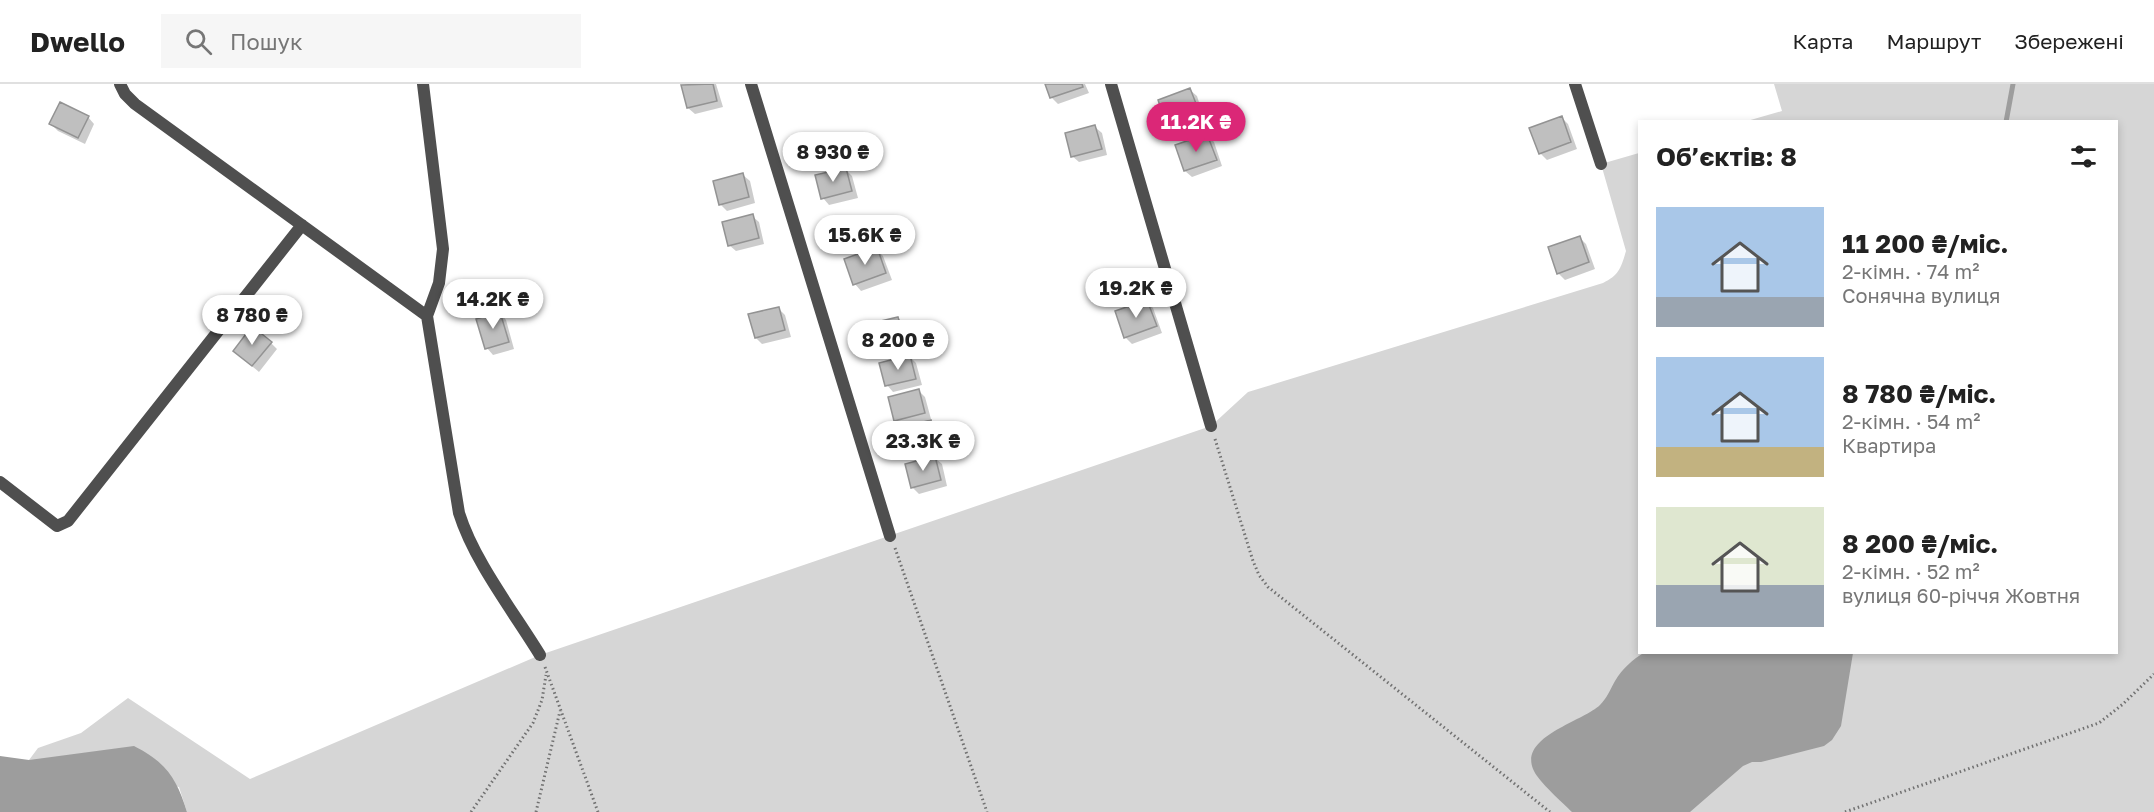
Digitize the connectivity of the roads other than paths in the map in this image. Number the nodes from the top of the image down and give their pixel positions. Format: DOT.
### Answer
graph roads {
  1 [pos="120,84"];
  2 [pos="423,84"];
  3 [pos="751,84"];
  4 [pos="1111,84"];
  5 [pos="1575,84"];
  6 [pos="1601,164"];
  7 [pos="302,225"];
  8 [pos="427,316"];
  9 [pos="1211,426"];
  10 [pos="0,483"];
  11 [pos="891,536"];
  12 [pos="540,654"];
  1 -- 7 [label="street"];
  2 -- 8 [label="street"];
  3 -- 11 [label="street"];
  4 -- 9 [label="street"];
  5 -- 6 [label="street"];
  7 -- 8 [label="street"];
  7 -- 10 [label="street"];
  8 -- 12 [label="street"];
}
